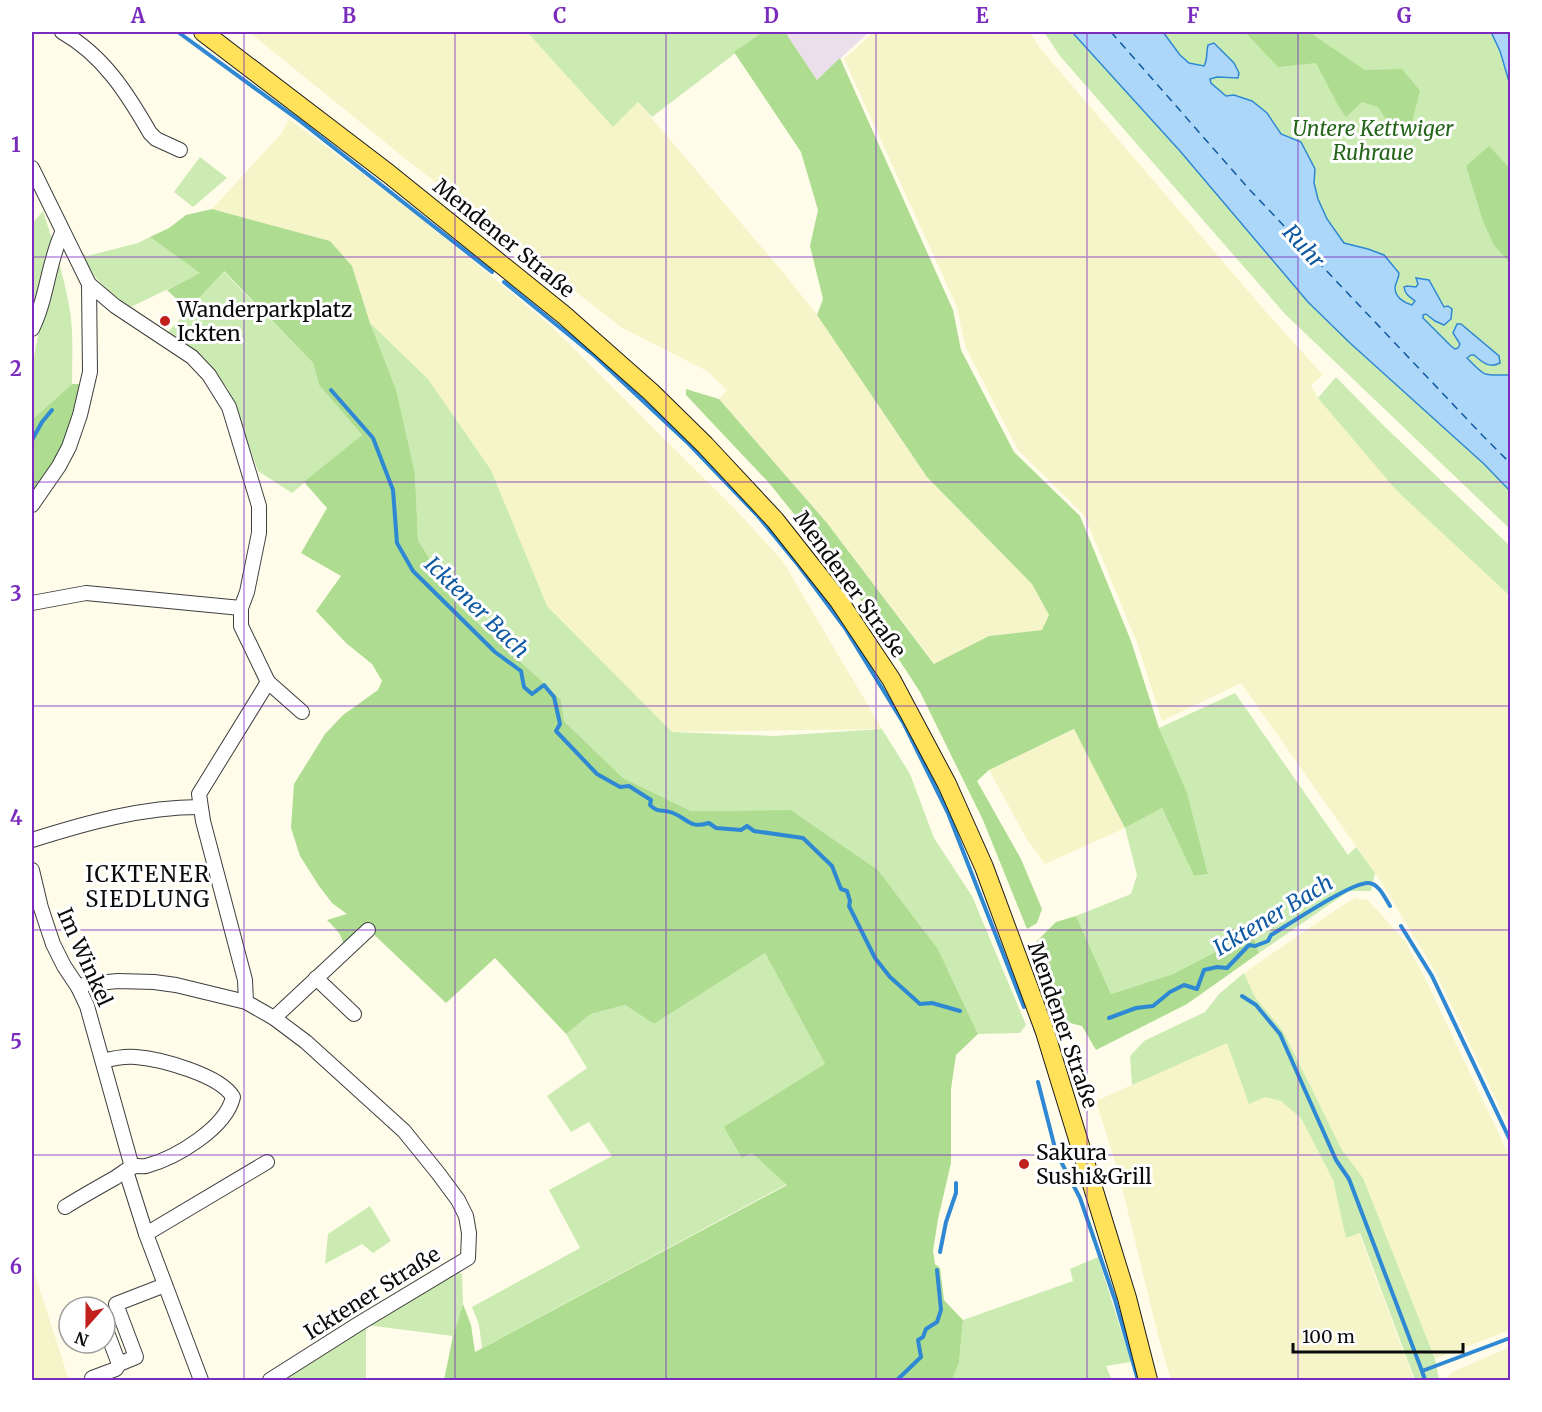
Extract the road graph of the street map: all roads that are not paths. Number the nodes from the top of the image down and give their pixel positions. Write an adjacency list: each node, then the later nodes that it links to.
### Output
1 (62, 32): 3 (street)
2 (203, 32): 35 (main road, Mendener Straße)
3 (180, 150)
4 (32, 168): 5 (street)
5 (62, 233): 6 (street); 7 (street)
6 (89, 284): 8 (street); 10 (street)
7 (32, 328)
8 (32, 505)
9 (32, 603): 10 (street)
10 (241, 608): 11 (street)
11 (268, 682): 12 (street); 13 (street)
12 (302, 712)
13 (200, 807): 14 (street); 19 (street)
14 (32, 840)
15 (32, 870): 18 (street, Im Winkel)
16 (368, 930): 17 (street)
17 (316, 978): 20 (street); 21 (street)
18 (78, 987): 19 (street, Icktener Straße); 22 (street, Im Winkel)
19 (246, 1002): 21 (street, Icktener Straße)
20 (354, 1014)
21 (274, 1018): 34 (street, Icktener Straße)
22 (103, 1061): 24 (street, Im Winkel); 24 (street)
23 (267, 1162): 26 (street)
24 (129, 1169): 25 (street); 26 (street, Im Winkel)
25 (74, 1207)
26 (146, 1234): 27 (street, Im Winkel)
27 (165, 1285): 28 (street); 33 (street, Im Winkel)
28 (117, 1304)
29 (117, 1318): 31 (street)
30 (116, 1355): 31 (street)
31 (119, 1364): 32 (street)
32 (92, 1378)
33 (201, 1380)
34 (270, 1380)
35 (1148, 1380)

